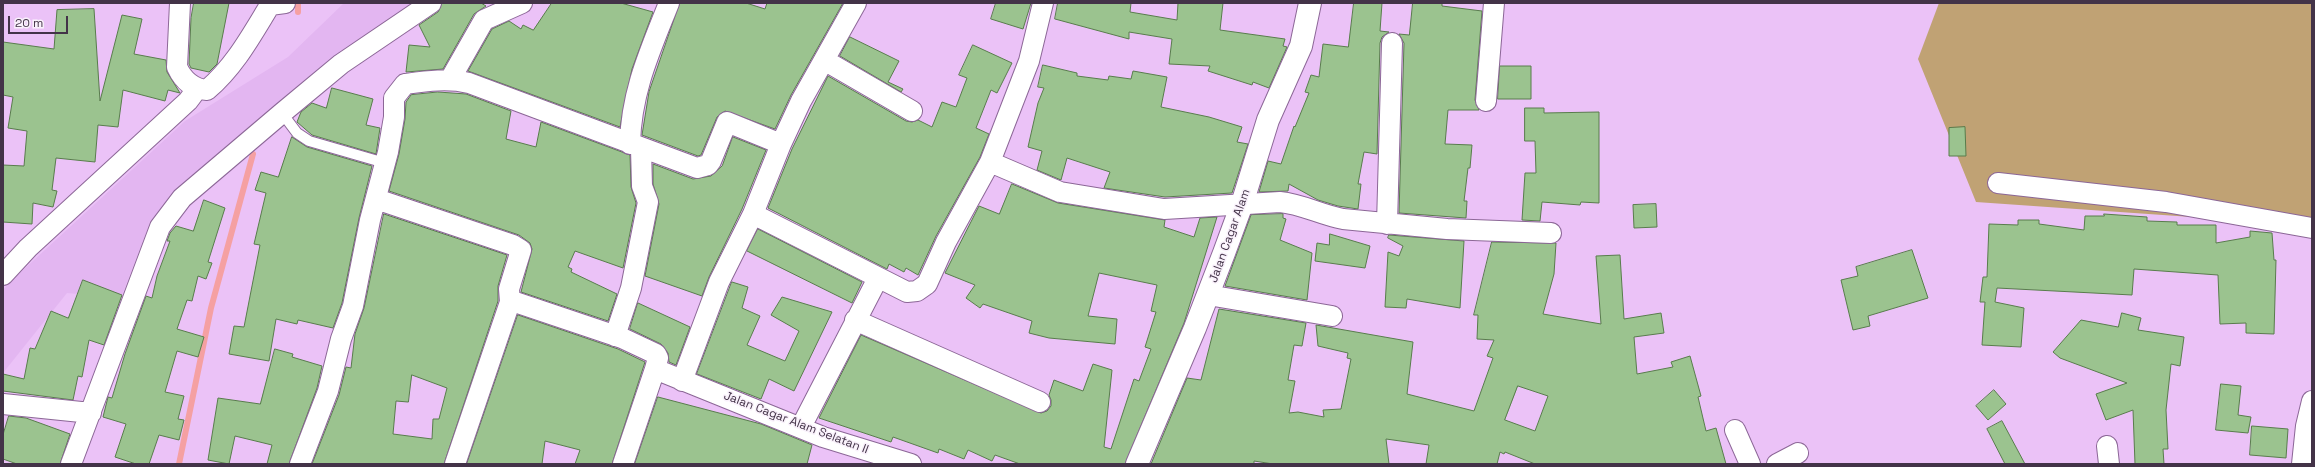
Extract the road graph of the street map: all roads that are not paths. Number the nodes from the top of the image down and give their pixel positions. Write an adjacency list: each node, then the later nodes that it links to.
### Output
1 (180, 3): 13 (street)
2 (431, 3): 16 (street)
3 (522, 3): 12 (street)
4 (669, 3): 18 (street)
5 (856, 3): 11 (street)
6 (1043, 3): 19 (street)
7 (1310, 3): 23 (street, Jalan Cagar Alam)
8 (1494, 3): 14 (street)
9 (277, 4): 13 (street)
10 (1392, 43): 25 (street)
11 (824, 60): 15 (street); 17 (street)
12 (451, 78): 18 (street); 20 (street)
13 (197, 89): 28 (street)
14 (1486, 101)
15 (912, 111)
16 (282, 112): 20 (lane); 40 (street)
17 (781, 144): 18 (street); 24 (street)
18 (636, 147): 34 (street)
19 (990, 162): 23 (street); 29 (street)
20 (385, 163): 22 (street)
21 (1998, 183): 26 (street)
22 (376, 199): 31 (street); 45 (street)
23 (1242, 204): 25 (street); 30 (street, Jalan Cagar Alam)
24 (753, 214): 29 (street); 36 (street)
25 (1387, 224): 27 (street)
26 (2312, 228)
27 (1551, 233)
28 (3, 275)
29 (878, 278): 33 (street)
30 (1208, 295): 32 (street); 49 (street, Jalan Cagar Alam)
31 (510, 302): 34 (street); 46 (street)
32 (1332, 316)
33 (855, 320): 37 (street); 41 (street)
34 (615, 336): 35 (street)
35 (654, 369): 36 (street, Jalan Cagar Alam Selatan II); 47 (street)
36 (682, 381): 41 (street, Jalan Cagar Alam Selatan II)
37 (1040, 402)
38 (3, 404): 40 (street)
39 (2311, 410): 52 (street)
40 (91, 413): 44 (street)
41 (801, 427): 48 (street, Jalan Cagar Alam Selatan II)
42 (1735, 430): 50 (street)
43 (1798, 454): 51 (street)
44 (71, 464)
45 (300, 464)
46 (455, 464)
47 (623, 464)
48 (911, 464)
49 (1136, 464)
50 (1750, 464)
51 (1777, 464)
52 (2302, 464)

